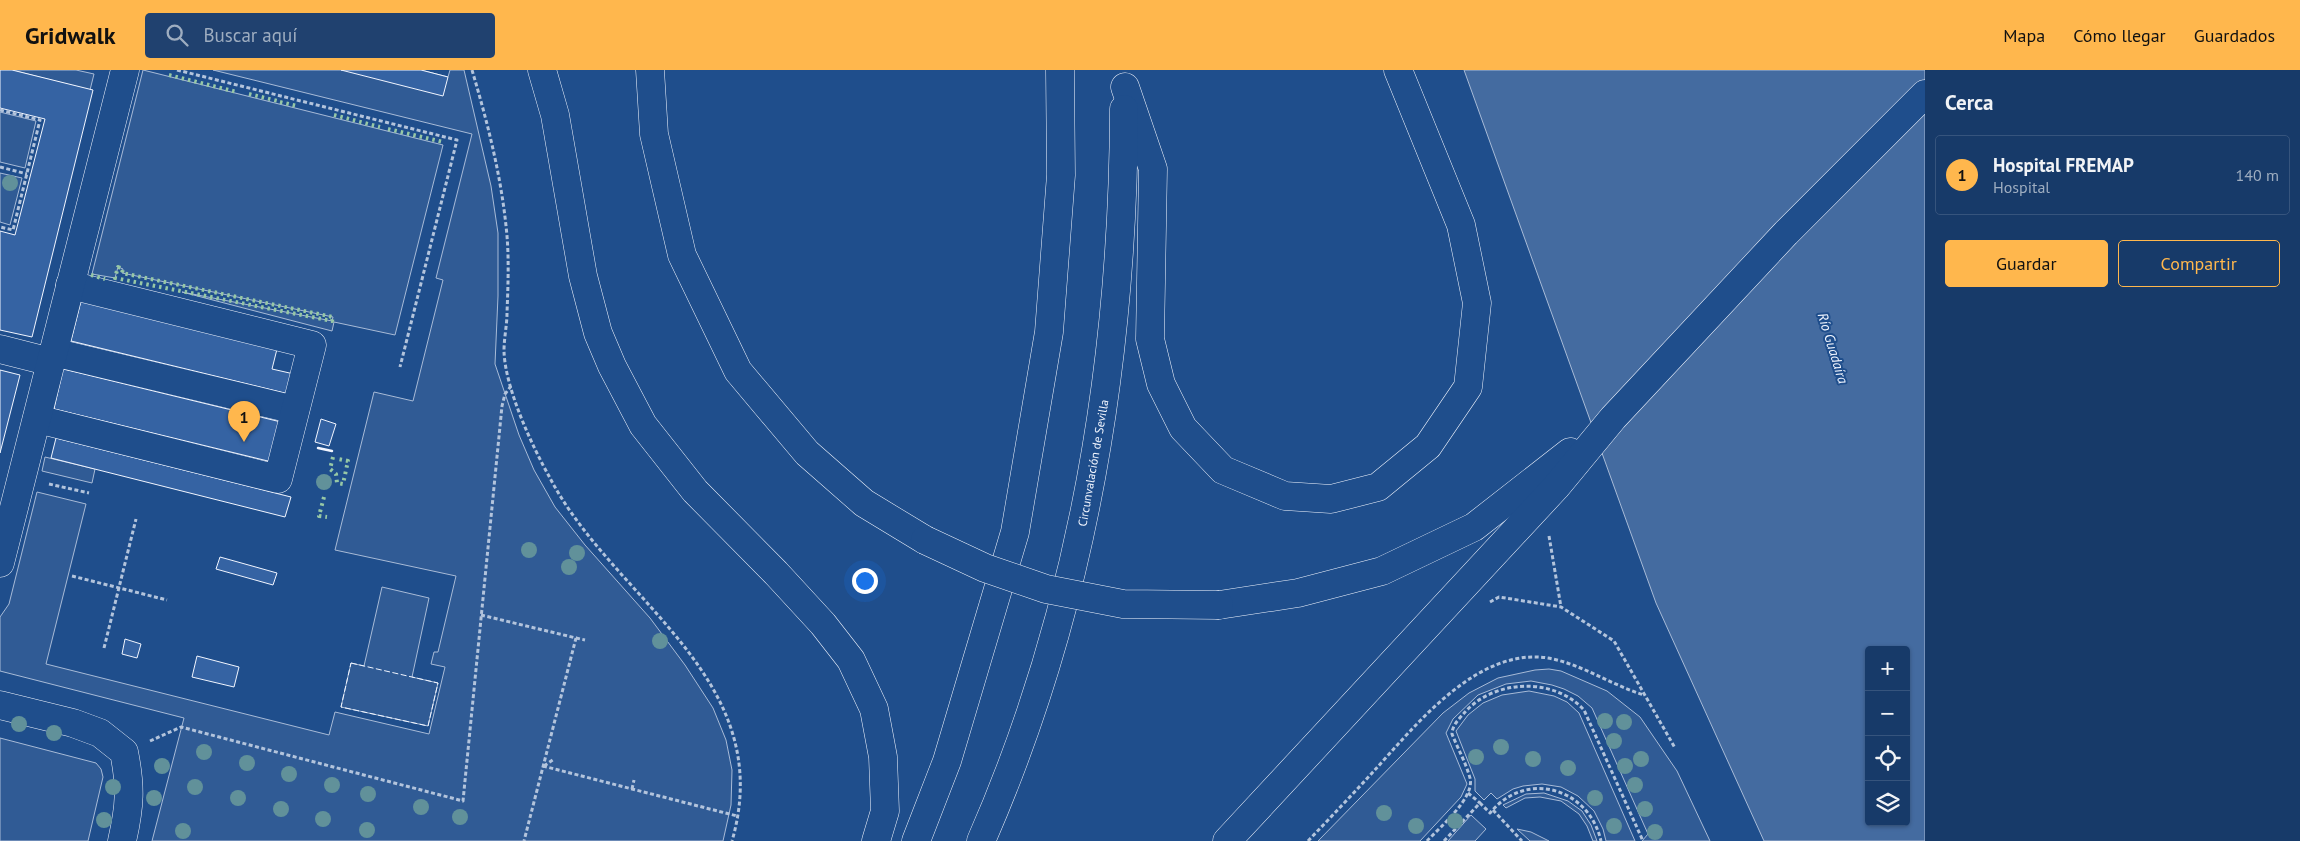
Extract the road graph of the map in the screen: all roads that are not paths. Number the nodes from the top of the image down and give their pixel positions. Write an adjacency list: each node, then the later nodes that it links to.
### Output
1 (124, 70): 10 (main road)
2 (542, 70): 19 (main road)
3 (650, 70): 14 (main road, bridge)
4 (1048, 70): 9 (main road)
5 (1060, 70): 9 (main road)
6 (1398, 70): 7 (main road)
7 (1124, 78): 21 (main road, Circunvalación de Sevilla)
8 (1925, 94): 14 (main road)
9 (1061, 175): 20 (main road)
10 (70, 285): 12 (main road); 13 (main road)
11 (0, 349): 12 (main road)
12 (52, 357): 13 (main road); 15 (main road)
13 (295, 410): 15 (main road)
14 (1613, 418): 22 (main road)
15 (36, 419): 16 (main road)
16 (0, 563)
17 (0, 705): 18 (main road)
18 (122, 841)
19 (876, 841)
20 (916, 841)
21 (982, 841)
22 (1226, 841)

